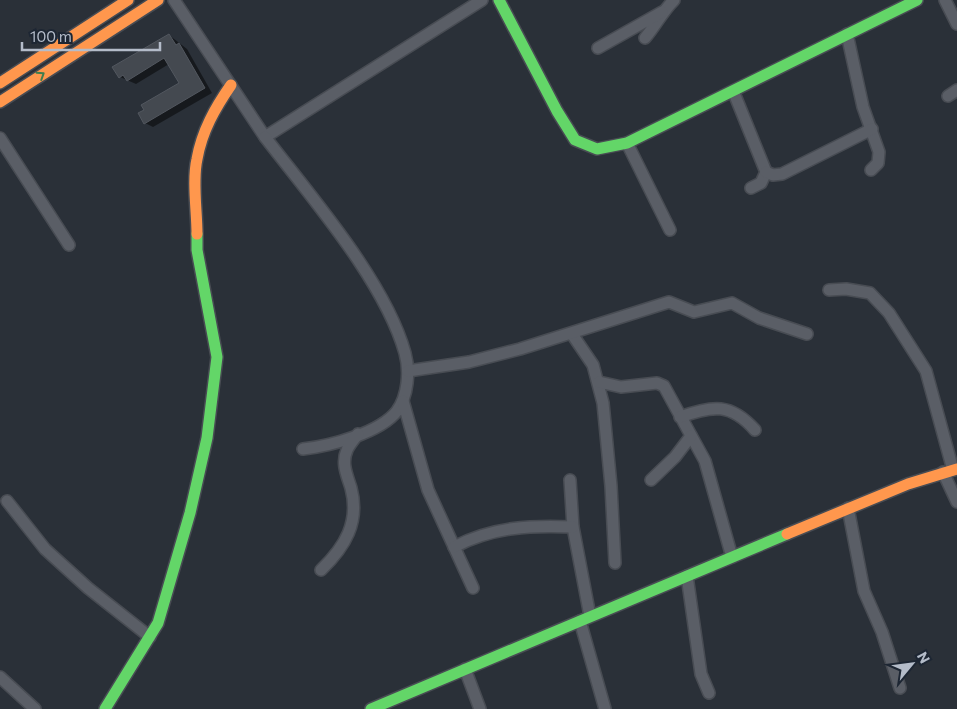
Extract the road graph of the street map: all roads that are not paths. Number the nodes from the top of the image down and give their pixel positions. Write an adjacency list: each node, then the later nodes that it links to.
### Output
1 (128, 0): 14 (main road)
2 (158, 0): 17 (main road, one-way to 2)
3 (174, 0): 15 (street)
4 (482, 0): 19 (street)
5 (499, 0): 21 (main road)
6 (674, 0): 9 (street)
7 (917, 0): 11 (main road)
8 (945, 0): 10 (street)
9 (662, 12): 12 (street); 13 (street)
10 (957, 24)
11 (847, 34): 16 (main road); 18 (street)
12 (645, 38)
13 (598, 48)
14 (0, 83)
15 (231, 86): 19 (street); 52 (main road)
16 (734, 92): 21 (main road); 23 (street)
17 (0, 102)
18 (872, 129): 22 (street); 23 (street)
19 (265, 137): 30 (street)
20 (0, 138): 26 (street)
21 (626, 143): 25 (street)
22 (871, 170)
23 (766, 172): 24 (street)
24 (751, 188)
25 (670, 230)
26 (68, 245)
27 (829, 290): 38 (street)
28 (572, 334): 29 (street); 30 (street); 31 (street)
29 (807, 334)
30 (408, 372): 32 (street)
31 (598, 382): 33 (street); 47 (street)
32 (403, 401): 35 (street); 45 (street)
33 (680, 417): 34 (street); 36 (street)
34 (756, 430)
35 (358, 434): 37 (street); 48 (street)
36 (691, 436): 40 (street); 46 (street)
37 (303, 449)
38 (951, 470): 42 (street); 43 (main road)
39 (570, 480): 44 (street)
40 (651, 480)
41 (7, 501): 52 (street)
42 (957, 502)
43 (848, 508): 46 (main road); 55 (street)
44 (572, 527): 45 (street); 51 (street)
45 (454, 547): 50 (street)
46 (732, 557): 49 (main road)
47 (615, 563)
48 (321, 570)
49 (687, 576): 51 (main road); 56 (street)
50 (473, 588)
51 (585, 618): 53 (main road); 61 (street)
52 (150, 637): 58 (main road)
53 (465, 669): 59 (main road); 60 (street)
54 (0, 677): 57 (street)
55 (900, 688)
56 (709, 693)
57 (35, 709)
58 (105, 709)
59 (371, 709)
60 (480, 709)
61 (605, 709)

